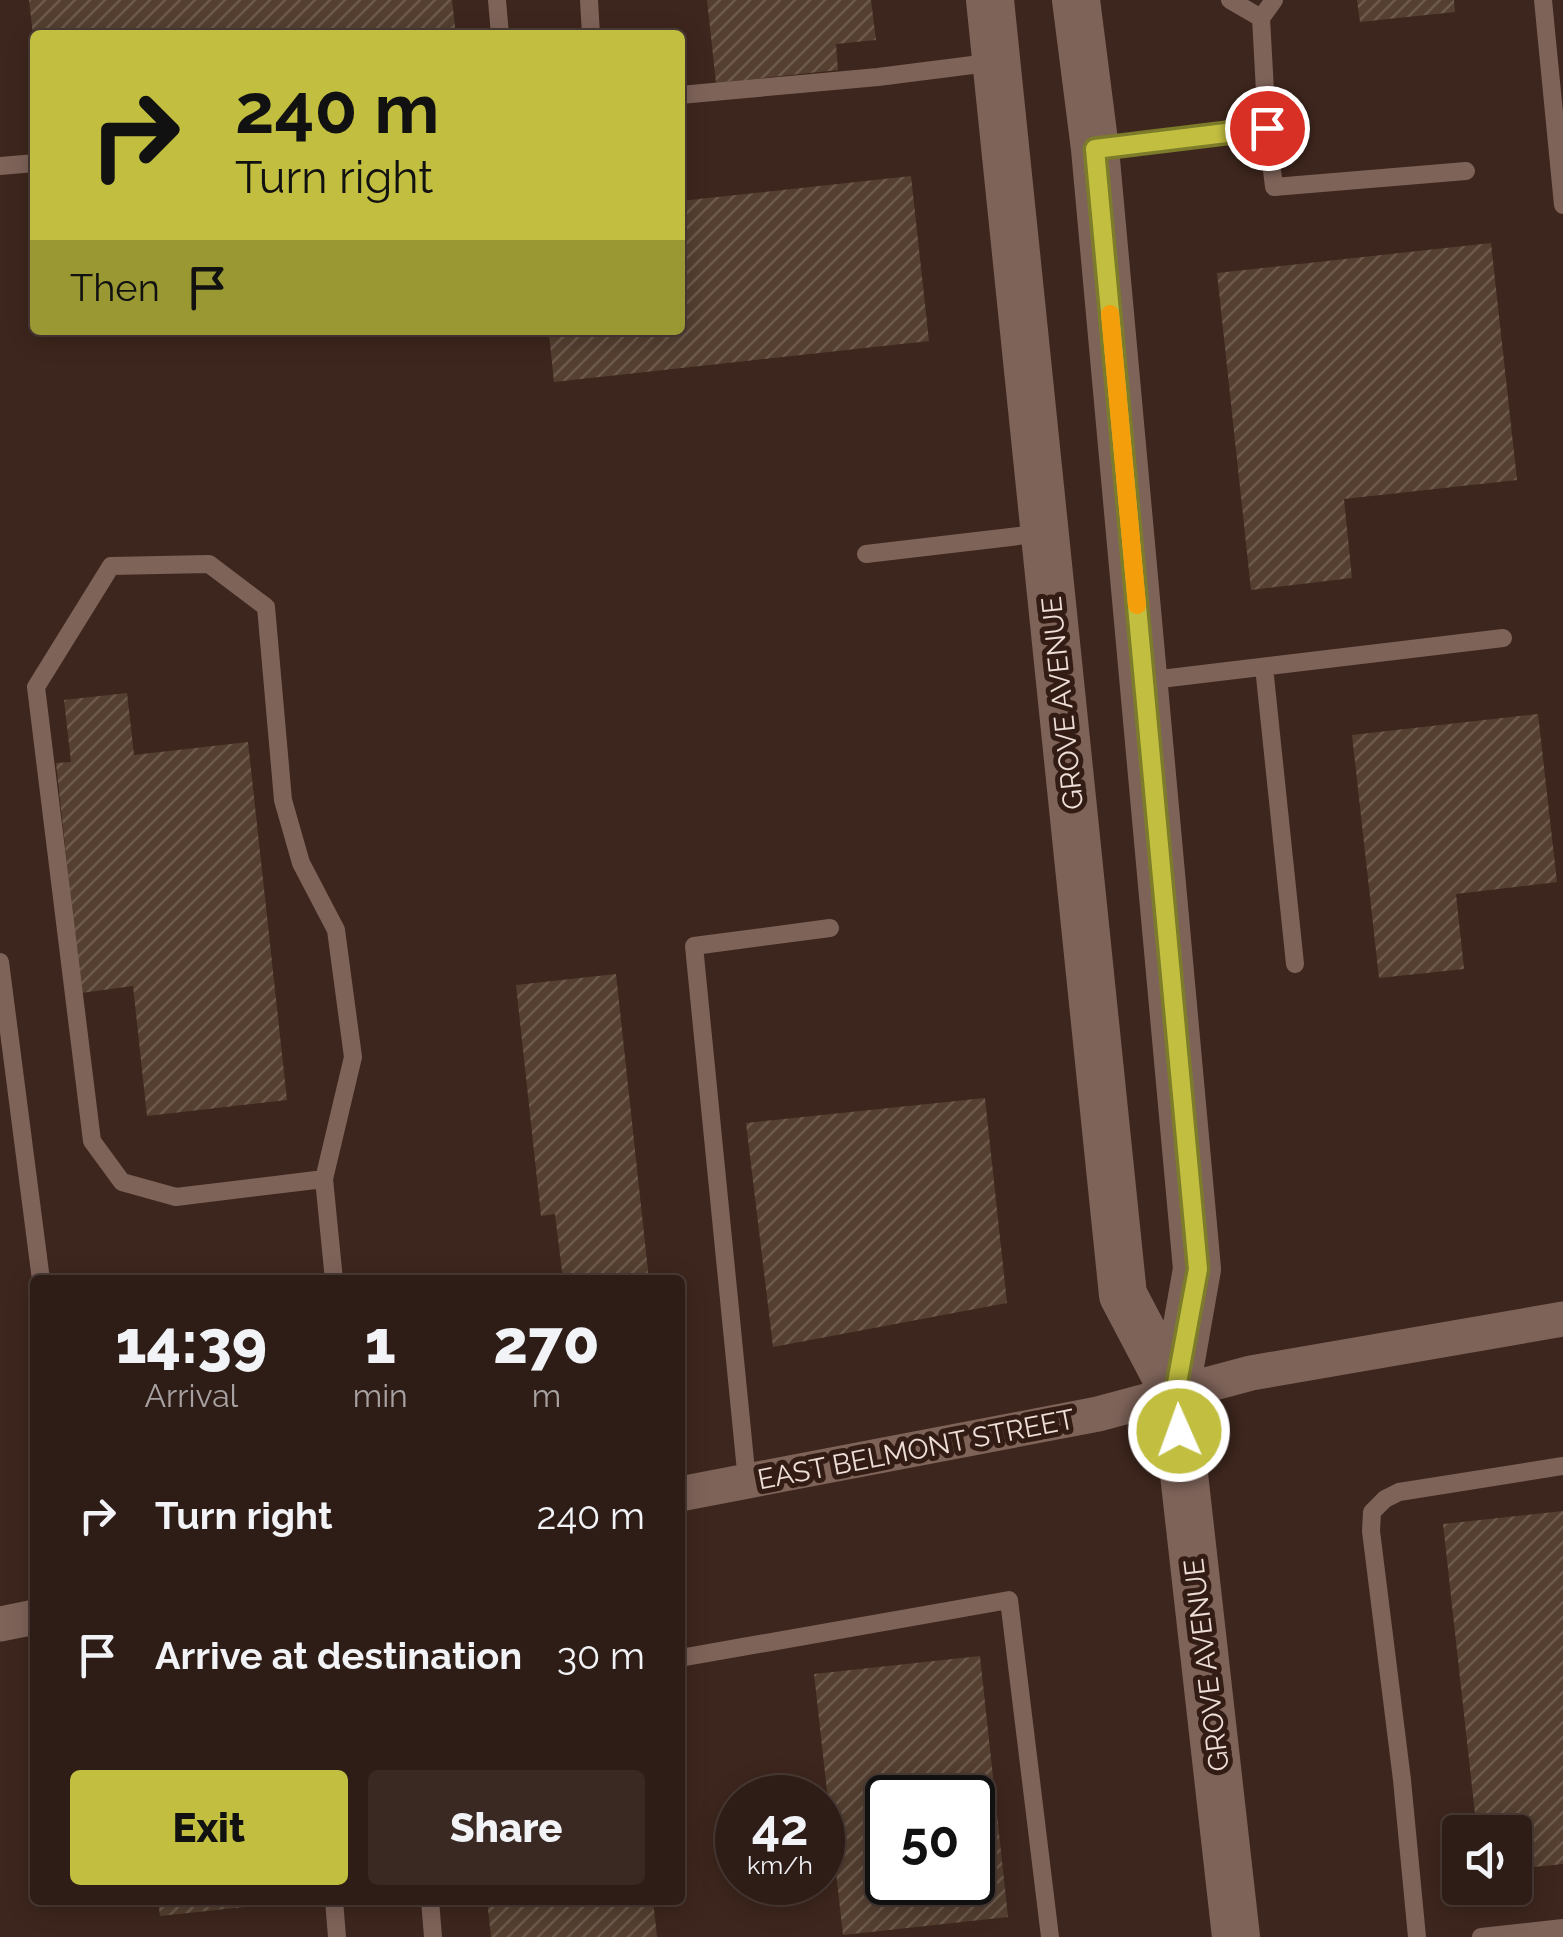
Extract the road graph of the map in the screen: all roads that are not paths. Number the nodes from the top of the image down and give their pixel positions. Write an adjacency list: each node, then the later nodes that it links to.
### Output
1 (497, 0): 9 (lane)
2 (589, 0): 10 (lane)
3 (990, 0): 11 (main road, GROVE AVENUE)
4 (1076, 0): 14 (main road, GROVE AVENUE)
5 (1230, 0): 8 (lane)
6 (1274, 0): 8 (lane)
7 (1543, 0): 18 (lane)
8 (1260, 18): 13 (lane)
9 (500, 30)
10 (590, 30)
11 (997, 62): 12 (lane); 19 (main road, GROVE AVENUE)
12 (685, 94)
13 (1267, 128): 14 (lane); 17 (lane)
14 (1095, 149): 23 (main road, GROVE AVENUE)
15 (30, 163): 16 (lane)
16 (0, 166)
17 (1466, 171)
18 (1563, 205)
19 (1045, 533): 20 (lane); 31 (main road, GROVE AVENUE)
20 (866, 554)
21 (1504, 638): 22 (lane)
22 (1264, 667): 23 (lane); 26 (lane)
23 (1144, 681): 31 (main road, GROVE AVENUE)
24 (830, 928): 33 (lane)
25 (0, 962): 28 (lane)
26 (1295, 964)
27 (324, 1178): 27 (lane); 29 (lane)
28 (40, 1275)
29 (334, 1275)
30 (1563, 1320): 31 (street, EAST BELMONT STREET)
31 (1175, 1394): 33 (street, EAST BELMONT STREET); 44 (main road, GROVE AVENUE)
32 (1563, 1466): 45 (lane)
33 (747, 1481): 34 (street, EAST BELMONT STREET)
34 (685, 1493)
35 (30, 1618): 36 (street)
36 (0, 1624)
37 (685, 1657): 43 (lane)
38 (334, 1905): 41 (lane)
39 (431, 1905): 42 (lane)
40 (1563, 1928): 46 (lane)
41 (337, 1937)
42 (434, 1937)
43 (1050, 1937)
44 (1236, 1937)
45 (1418, 1937)
46 (1481, 1937)

